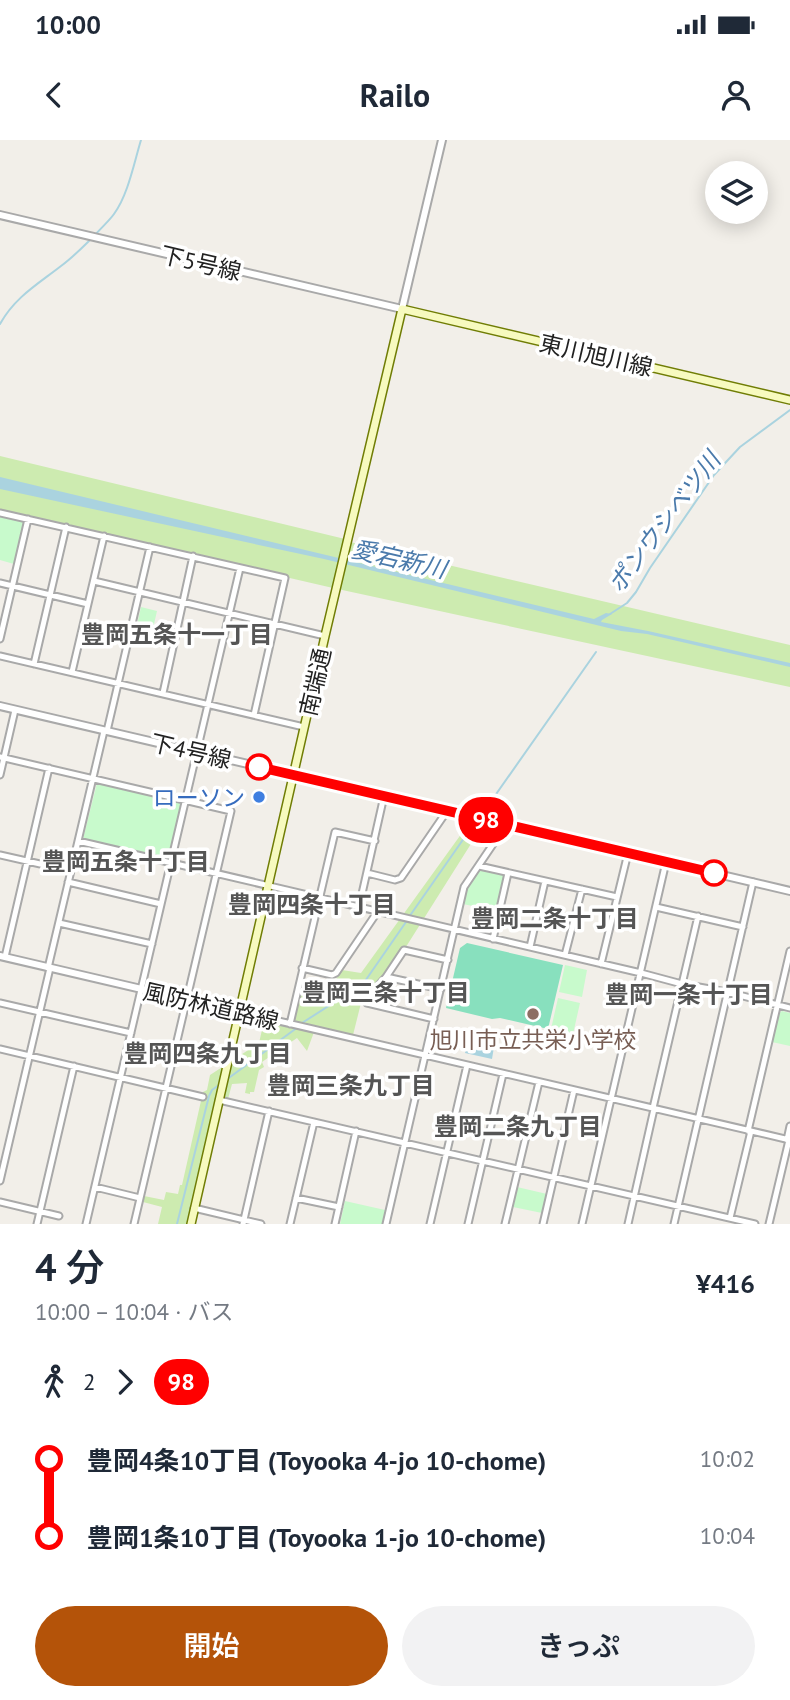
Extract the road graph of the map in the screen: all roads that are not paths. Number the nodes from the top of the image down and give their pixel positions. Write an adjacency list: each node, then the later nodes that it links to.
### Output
1 (442, 140): 3 (street, 南端通)
2 (0, 215): 3 (street, 下5号線)
3 (402, 309): 4 (main road, 東川旭川線); 21 (main road, 南端通)
4 (788, 399)
5 (0, 513): 6 (street)
6 (28, 519): 7 (street); 14 (street)
7 (66, 527): 8 (street); 16 (street)
8 (104, 536): 9 (street); 12 (street)
9 (150, 547): 10 (street); 15 (street)
10 (193, 556): 11 (street); 17 (street)
11 (240, 568): 19 (street); 20 (street)
12 (93, 581): 15 (street); 18 (street)
13 (0, 583): 14 (street)
14 (13, 586): 16 (street); 22 (street)
15 (140, 592): 17 (street); 26 (street)
16 (50, 595): 18 (street); 24 (street)
17 (183, 603): 19 (street); 27 (street)
18 (88, 604): 25 (street)
19 (230, 614): 20 (street); 28 (street)
20 (275, 624): 21 (street); 31 (street)
21 (325, 636): 32 (main road, 南端通)
22 (0, 639)
23 (0, 656): 24 (street)
24 (34, 664): 25 (street)
25 (72, 672): 26 (street)
26 (118, 684): 27 (street); 33 (street)
27 (163, 693): 28 (street)
28 (208, 705): 31 (street); 34 (street)
29 (0, 706): 30 (street, 下4号線)
30 (15, 710): 33 (street, 下4号線); 35 (street)
31 (254, 715): 32 (street)
32 (304, 727): 38 (main road, 南端通)
33 (106, 731): 34 (street, 下4号線); 39 (street)
34 (197, 752): 38 (street, 下4号線); 41 (street)
35 (2, 757): 36 (street); 37 (street)
36 (49, 768): 39 (street); 48 (street)
37 (0, 775)
38 (294, 775): 40 (street, 下4号線); 59 (main road, 南端通)
39 (93, 778): 41 (street); 44 (street)
40 (384, 796): 42 (street, 下4号線); 45 (street)
41 (186, 800): 50 (street); 53 (street)
42 (447, 811): 43 (street, 下4号線); 54 (street)
43 (506, 825): 46 (street, 下4号線); 51 (street)
44 (78, 841): 50 (street); 52 (street)
45 (375, 841): 54 (street); 63 (street)
46 (628, 853): 49 (street, 下4号線); 62 (street)
47 (0, 855): 48 (street)
48 (28, 861): 52 (street); 77 (street)
49 (666, 862): 58 (street, 下4号線); 66 (street)
50 (171, 863): 53 (street); 64 (street)
51 (479, 866): 55 (street); 71 (street)
52 (71, 870): 57 (street)
53 (216, 873): 59 (street); 88 (street)
54 (367, 873): 65 (street)
55 (508, 873): 56 (street); 72 (street)
56 (545, 881): 60 (street); 74 (street)
57 (68, 882): 64 (street); 69 (street)
58 (753, 882): 61 (street, 下4号線); 70 (street)
59 (269, 886): 63 (street); 93 (main road, 南端通)
60 (582, 889): 62 (street); 76 (street)
61 (790, 891)
62 (617, 897): 79 (street)
63 (320, 898): 65 (street); 81 (street)
64 (161, 904): 73 (street)
65 (359, 906): 67 (street)
66 (656, 907): 68 (street); 82 (street)
67 (378, 911): 71 (street); 81 (street)
68 (698, 916): 70 (street); 84 (street)
69 (59, 923): 73 (street); 80 (street)
70 (743, 927): 87 (street)
71 (455, 929): 72 (street); 78 (street)
72 (493, 939): 74 (street)
73 (152, 944): 85 (street)
74 (530, 947): 76 (street)
75 (790, 951): 90 (street)
76 (565, 955): 79 (street)
77 (2, 957): 80 (street, 風防林道路線)
78 (448, 960): 83 (street); 86 (street)
79 (601, 964): 82 (street)
80 (49, 968): 85 (street, 風防林道路線); 92 (street)
81 (302, 968): 95 (street)
82 (641, 973): 84 (street); 108 (street)
83 (386, 977): 86 (street); 94 (street)
84 (682, 984): 87 (street); 110 (street)
85 (141, 989): 88 (street, 風防林道路線); 96 (street)
86 (441, 989): 94 (street)
87 (727, 992): 90 (street); 112 (street)
88 (187, 1000): 93 (street, 風防林道路線); 105 (street)
89 (0, 1003): 92 (street)
90 (777, 1006): 91 (street); 116 (street)
91 (790, 1009)
92 (40, 1012): 96 (street); 99 (street)
93 (240, 1012): 95 (street, 風防林道路線); 109 (main road, 南端通)
94 (434, 1019): 98 (street)
95 (291, 1024): 98 (street, 風防林道路線)
96 (131, 1033): 103 (street)
97 (0, 1049): 99 (street)
98 (425, 1055): 100 (street, 風防林道路線); 118 (street)
99 (29, 1056): 101 (street); 123 (street)
100 (467, 1065): 102 (street, 風防林道路線); 119 (street)
101 (74, 1066): 103 (street); 133 (street)
102 (503, 1074): 104 (street, 風防林道路線); 120 (street)
103 (121, 1077): 105 (street); 125 (street)
104 (539, 1082): 106 (street, 風防林道路線); 121 (street)
105 (166, 1088): 107 (street); 127 (street)
106 (574, 1090): 108 (street, 風防林道路線); 122 (street)
107 (203, 1097)
108 (612, 1099): 110 (street, 風防林道路線); 124 (street)
109 (219, 1100): 111 (street); 132 (main road, 南端通)
110 (654, 1109): 112 (street, 風防林道路線); 126 (street)
111 (269, 1111): 113 (street); 136 (street)
112 (698, 1119): 116 (street, 風防林道路線); 130 (street)
113 (314, 1122): 115 (street); 128 (street)
114 (790, 1126): 117 (street)
115 (356, 1131): 118 (street); 131 (street)
116 (750, 1131): 117 (street, 風防林道路線); 135 (street)
117 (788, 1140): 153 (street)
118 (405, 1142): 119 (street); 144 (street)
119 (447, 1152): 120 (street); 145 (street)
120 (482, 1161): 121 (street); 146 (street)
121 (518, 1169): 122 (street); 147 (street)
122 (554, 1177): 124 (street); 148 (street)
123 (0, 1181)
124 (592, 1186): 126 (street); 149 (street)
125 (95, 1187): 127 (street); 138 (street)
126 (634, 1196): 130 (street); 150 (street)
127 (140, 1198): 139 (street)
128 (296, 1198): 131 (street); 142 (street)
129 (0, 1202): 133 (street)
130 (678, 1206): 135 (street); 151 (street)
131 (339, 1207): 143 (street)
132 (194, 1208): 136 (street); 140 (main road, 南端通)
133 (39, 1212): 134 (street); 137 (street)
134 (58, 1216)
135 (730, 1218): 152 (street)
136 (243, 1222): 141 (street)
137 (37, 1224)
138 (86, 1224)
139 (134, 1224)
140 (191, 1224)
141 (261, 1224)
142 (290, 1224)
143 (335, 1224)
144 (386, 1224)
145 (430, 1224)
146 (468, 1224)
147 (505, 1224)
148 (543, 1224)
149 (582, 1224)
150 (628, 1224)
151 (674, 1224)
152 (755, 1224)
153 (769, 1224)

